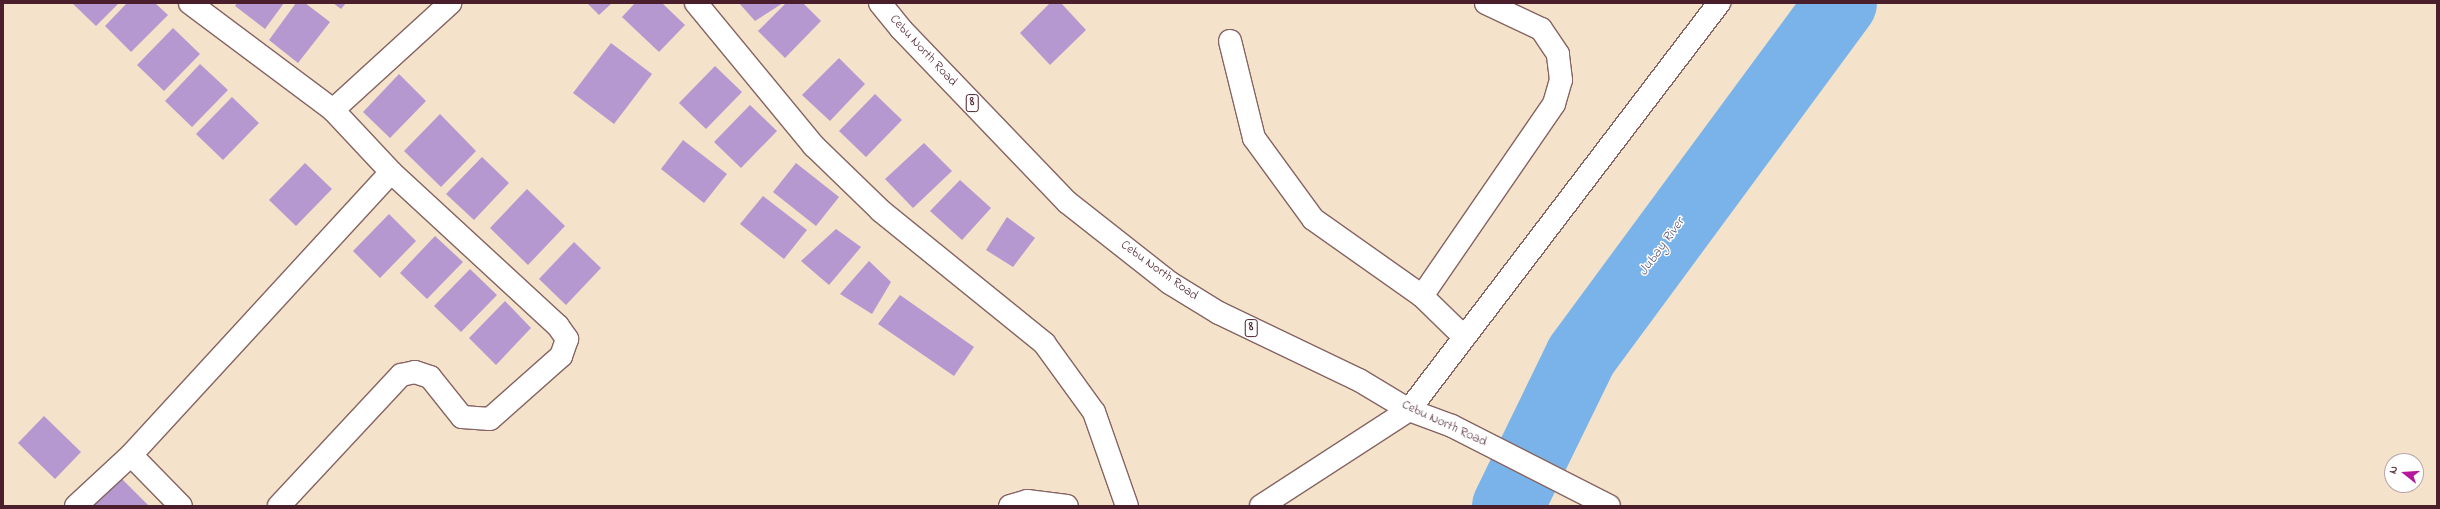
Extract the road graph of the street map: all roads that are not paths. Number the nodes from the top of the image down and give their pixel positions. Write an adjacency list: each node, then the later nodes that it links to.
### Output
1 (190, 3): 8 (main road)
2 (449, 3): 8 (main road)
3 (696, 3): 19 (main road)
4 (880, 3): 12 (main road, Cebu North Road / 8)
5 (1486, 3): 10 (main road)
6 (1719, 3): 11 (main road)
7 (1230, 41): 10 (main road)
8 (334, 110): 9 (main road)
9 (391, 172): 13 (main road); 16 (main road)
10 (1422, 296): 11 (main road)
11 (1464, 337): 12 (main road)
12 (1409, 410): 20 (main road); 21 (main road, Cebu North Road / 8)
13 (131, 455): 14 (main road); 15 (main road)
14 (76, 506)
15 (181, 506)
16 (279, 506)
17 (1010, 506): 18 (main road)
18 (1067, 506)
19 (1127, 506)
20 (1261, 506)
21 (1609, 506)

